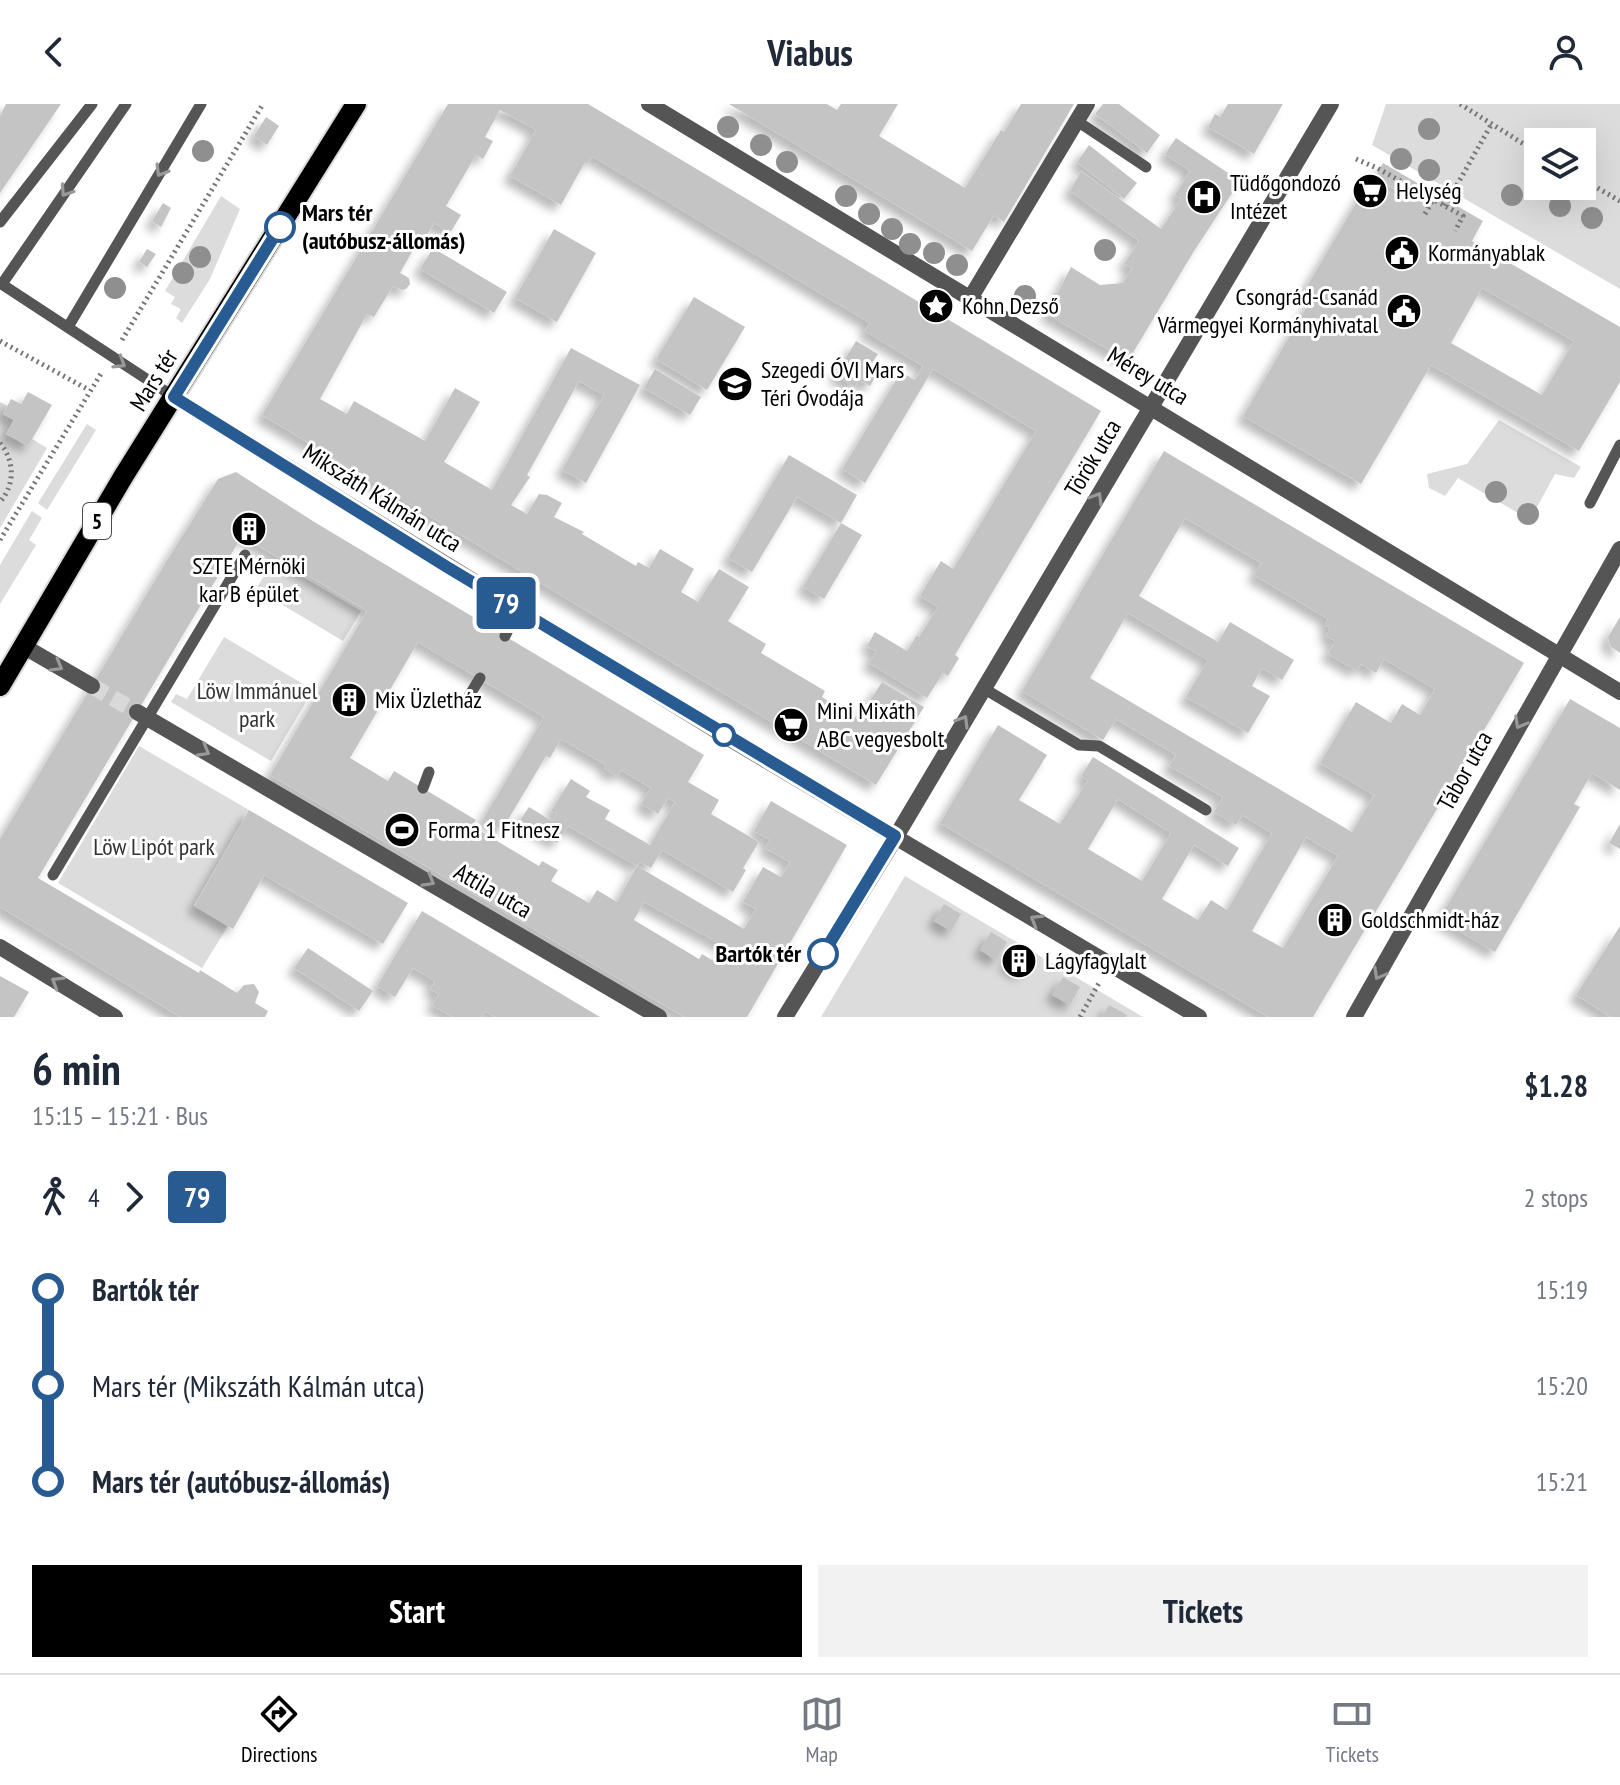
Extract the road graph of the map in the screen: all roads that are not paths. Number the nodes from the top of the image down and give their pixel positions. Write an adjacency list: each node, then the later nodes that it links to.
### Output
1 (92, 104): 10 (lane)
2 (126, 104): 11 (lane, one-way to 11)
3 (201, 104): 13 (lane, one-way to 13)
4 (356, 104): 14 (main road, Mars tér / 5)
5 (649, 104): 12 (street, Mérey utca)
6 (1087, 104): 8 (street)
7 (1331, 104): 15 (street, Török utca)
8 (1077, 121): 9 (lane); 12 (street)
9 (1146, 167)
10 (0, 222)
11 (1, 284): 13 (lane)
12 (971, 297): 15 (street, Mérey utca)
13 (68, 327): 14 (lane, one-way to 14)
14 (174, 397): 20 (main road, Mars tér / 5); 32 (street, Mikszáth Kálmán utca)
15 (1152, 407): 21 (street, Mérey utca); 25 (street, Török utca, one-way to 15)
16 (1620, 445): 17 (lane)
17 (1590, 503)
18 (1620, 549): 21 (street, Tábor utca)
19 (245, 555): 28 (lane)
20 (23, 646): 23 (main road, Mars tér / 5); 24 (street, one-way to 24)
21 (1558, 655): 26 (street, Mérey utca); 39 (street, Tábor utca, one-way to 39)
22 (480, 678): 27 (lane)
23 (0, 686)
24 (92, 686)
25 (983, 688): 31 (lane); 32 (street, Török utca, one-way to 25)
26 (1620, 692)
27 (469, 696)
28 (143, 715): 33 (lane); 36 (street, Attila utca, one-way to 36)
29 (429, 772): 30 (lane)
30 (423, 788)
31 (1206, 810)
32 (895, 836): 37 (street); 38 (street, one-way to 32)
33 (53, 875)
34 (0, 947): 35 (street, one-way to 34)
35 (115, 1017)
36 (659, 1017)
37 (785, 1017)
38 (1199, 1017)
39 (1354, 1017)

